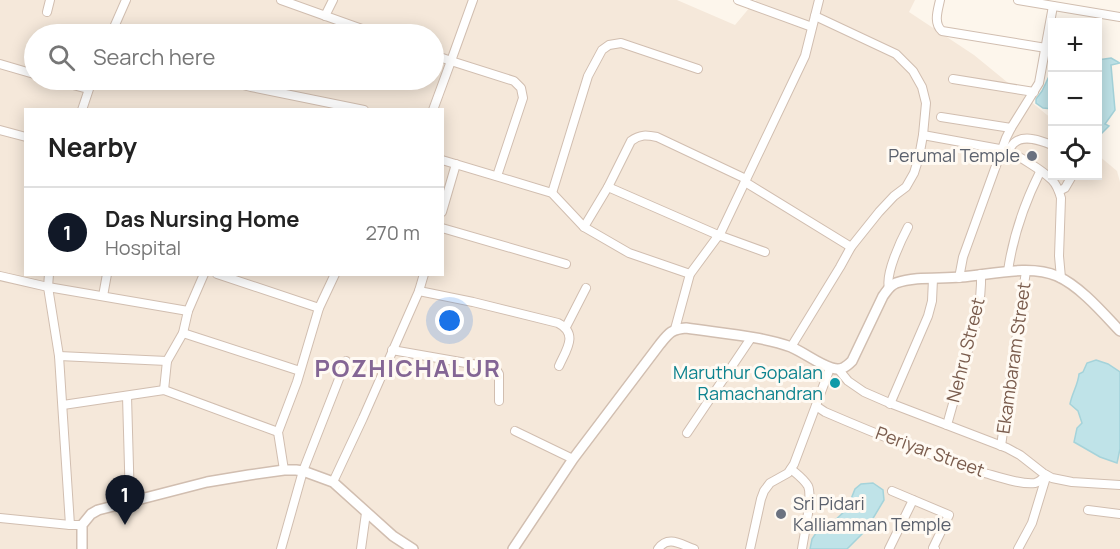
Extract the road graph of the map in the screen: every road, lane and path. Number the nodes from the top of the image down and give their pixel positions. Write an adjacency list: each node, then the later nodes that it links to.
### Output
1 (51, 0): 11 (street)
2 (126, 0): 15 (street)
3 (281, 0): 12 (street)
4 (333, 0): 12 (street)
5 (473, 0): 20 (street)
6 (738, 0): 17 (street)
7 (819, 0): 13 (street)
8 (940, 0): 18 (street)
9 (1018, 0): 10 (street)
10 (1053, 6): 14 (street); 18 (street)
11 (47, 12)
12 (325, 16): 16 (street)
13 (815, 16): 17 (street); 36 (street)
14 (1120, 17)
15 (115, 24)
16 (348, 24)
17 (812, 27): 45 (street)
18 (1046, 48): 29 (street)
19 (444, 59): 20 (street)
20 (451, 62): 25 (street); 43 (street)
21 (0, 64): 23 (street)
22 (698, 69): 48 (street)
23 (24, 71)
24 (953, 79): 29 (street)
25 (444, 81)
26 (88, 90): 30 (street)
27 (266, 90): 31 (street)
28 (440, 90): 32 (street)
29 (1034, 92): 34 (street)
30 (83, 108)
31 (354, 108)
32 (434, 108)
33 (941, 117): 34 (street)
34 (1011, 128): 39 (street)
35 (0, 130): 37 (street)
36 (923, 135): 39 (street); 54 (street)
37 (24, 136)
38 (1048, 144): 39 (street)
39 (1005, 150): 42 (street); 68 (street)
40 (444, 161): 41 (street)
41 (456, 164): 43 (street); 49 (street)
42 (1040, 172): 47 (street); 57 (street)
43 (497, 176): 48 (street)
44 (1070, 180): 47 (street)
45 (746, 181): 46 (street); 53 (street); 54 (street)
46 (608, 187): 51 (street); 53 (street)
47 (1059, 191): 69 (street)
48 (552, 193): 51 (street)
49 (444, 205)
50 (908, 226): 73 (street)
51 (584, 227): 59 (street)
52 (444, 229): 56 (street)
53 (718, 235): 55 (street); 59 (street)
54 (851, 247): 83 (street)
55 (765, 252)
56 (566, 264)
57 (1008, 271): 58 (street); 60 (street)
58 (1026, 271): 69 (street); 101 (street, Ekambaram Street)
59 (690, 274): 79 (street)
60 (981, 274): 68 (street); 97 (street, Nehru Street)
61 (0, 276): 71 (street)
62 (50, 276): 71 (street)
63 (107, 276): 75 (street)
64 (203, 276): 77 (street)
65 (223, 276): 76 (street)
66 (334, 276): 76 (street)
67 (421, 276): 74 (street)
68 (959, 278): 70 (street)
69 (1061, 278): 80 (street)
70 (933, 279): 73 (street); 94 (street)
71 (48, 287): 75 (street); 85 (street)
72 (586, 288): 78 (street)
73 (889, 288): 89 (street)
74 (419, 291): 78 (street); 84 (street)
75 (103, 296): 77 (street)
76 (319, 308): 90 (street)
77 (188, 311): 81 (street)
78 (566, 327): 88 (street)
79 (675, 329): 82 (street); 102 (street)
80 (1120, 331)
81 (183, 333): 87 (street); 90 (street)
82 (751, 338): 83 (street); 100 (street)
83 (791, 347): 89 (street)
84 (392, 350): 93 (street); 107 (street)
85 (59, 356): 87 (street); 95 (street)
86 (346, 361): 105 (street)
87 (167, 362): 91 (street)
88 (559, 366)
89 (835, 369): 94 (street); 96 (street)
90 (300, 371): 99 (street)
91 (164, 390): 92 (street); 99 (street)
92 (127, 396): 95 (street); 111 (street)
93 (499, 401)
94 (890, 404): 97 (street)
95 (63, 405): 116 (street)
96 (816, 406): 103 (street); 106 (street, Periyar Street)
97 (947, 426): 101 (street)
98 (515, 431): 102 (street)
99 (278, 432): 104 (street)
100 (687, 433)
101 (1001, 446): 106 (street)
102 (573, 459): 122 (street)
103 (791, 469): 125 (street); 126 (street)
104 (284, 470): 105 (street); 111 (street)
105 (303, 471): 107 (street); 119 (street)
106 (1046, 475): 108 (street); 129 (street)
107 (333, 482): 113 (street)
108 (1120, 485)
109 (892, 491): 110 (street)
110 (913, 500): 127 (street); 128 (street)
111 (130, 502): 117 (street)
112 (1088, 510): 114 (street)
113 (366, 513): 120 (street); 121 (street)
114 (1120, 514)
115 (0, 518): 116 (street)
116 (70, 525): 117 (street)
117 (82, 525): 118 (street)
118 (82, 549)
119 (281, 549)
120 (361, 549)
121 (413, 549)
122 (513, 549)
123 (658, 549): 124 (street)
124 (694, 549)
125 (750, 549)
126 (802, 549)
127 (889, 549)
128 (935, 549)
129 (1018, 549)

